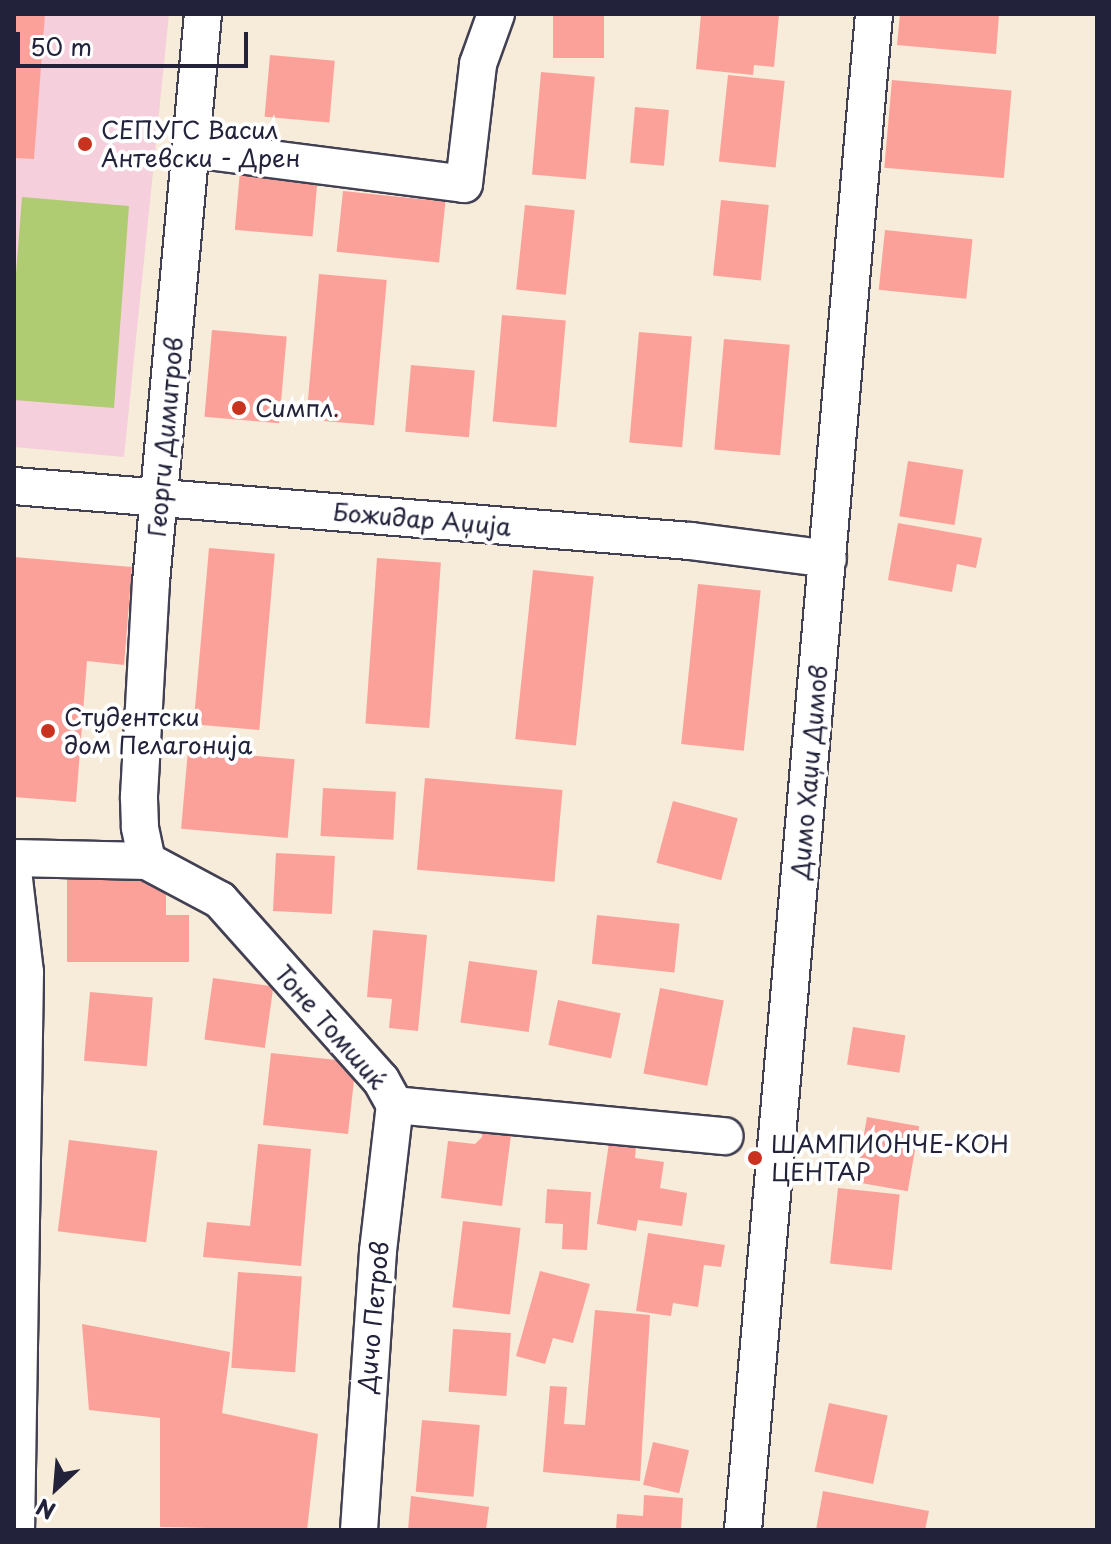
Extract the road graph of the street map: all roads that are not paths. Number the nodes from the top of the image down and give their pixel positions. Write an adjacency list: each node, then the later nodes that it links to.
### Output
1 (203, 14): 4 (street, Георги Димитров)
2 (496, 14): 4 (street)
3 (874, 14): 7 (street, Димо Хаџи Димов)
4 (192, 149): 6 (street, Георги Димитров)
5 (14, 486): 6 (street, Божидар Аџија)
6 (159, 498): 7 (street, Божидар Аџија); 9 (street, Георги Димитров)
7 (828, 559): 16 (street, Димо Хаџи Димов)
8 (14, 858): 9 (street, Тоне Томшиќ)
9 (147, 861): 12 (street, Тоне Томшиќ)
10 (14, 879): 11 (street)
11 (20, 972): 14 (street)
12 (395, 1105): 13 (street, Тоне Томшиќ); 15 (street, Дичо Петров)
13 (725, 1136)
14 (16, 1530)
15 (359, 1530)
16 (743, 1530)

